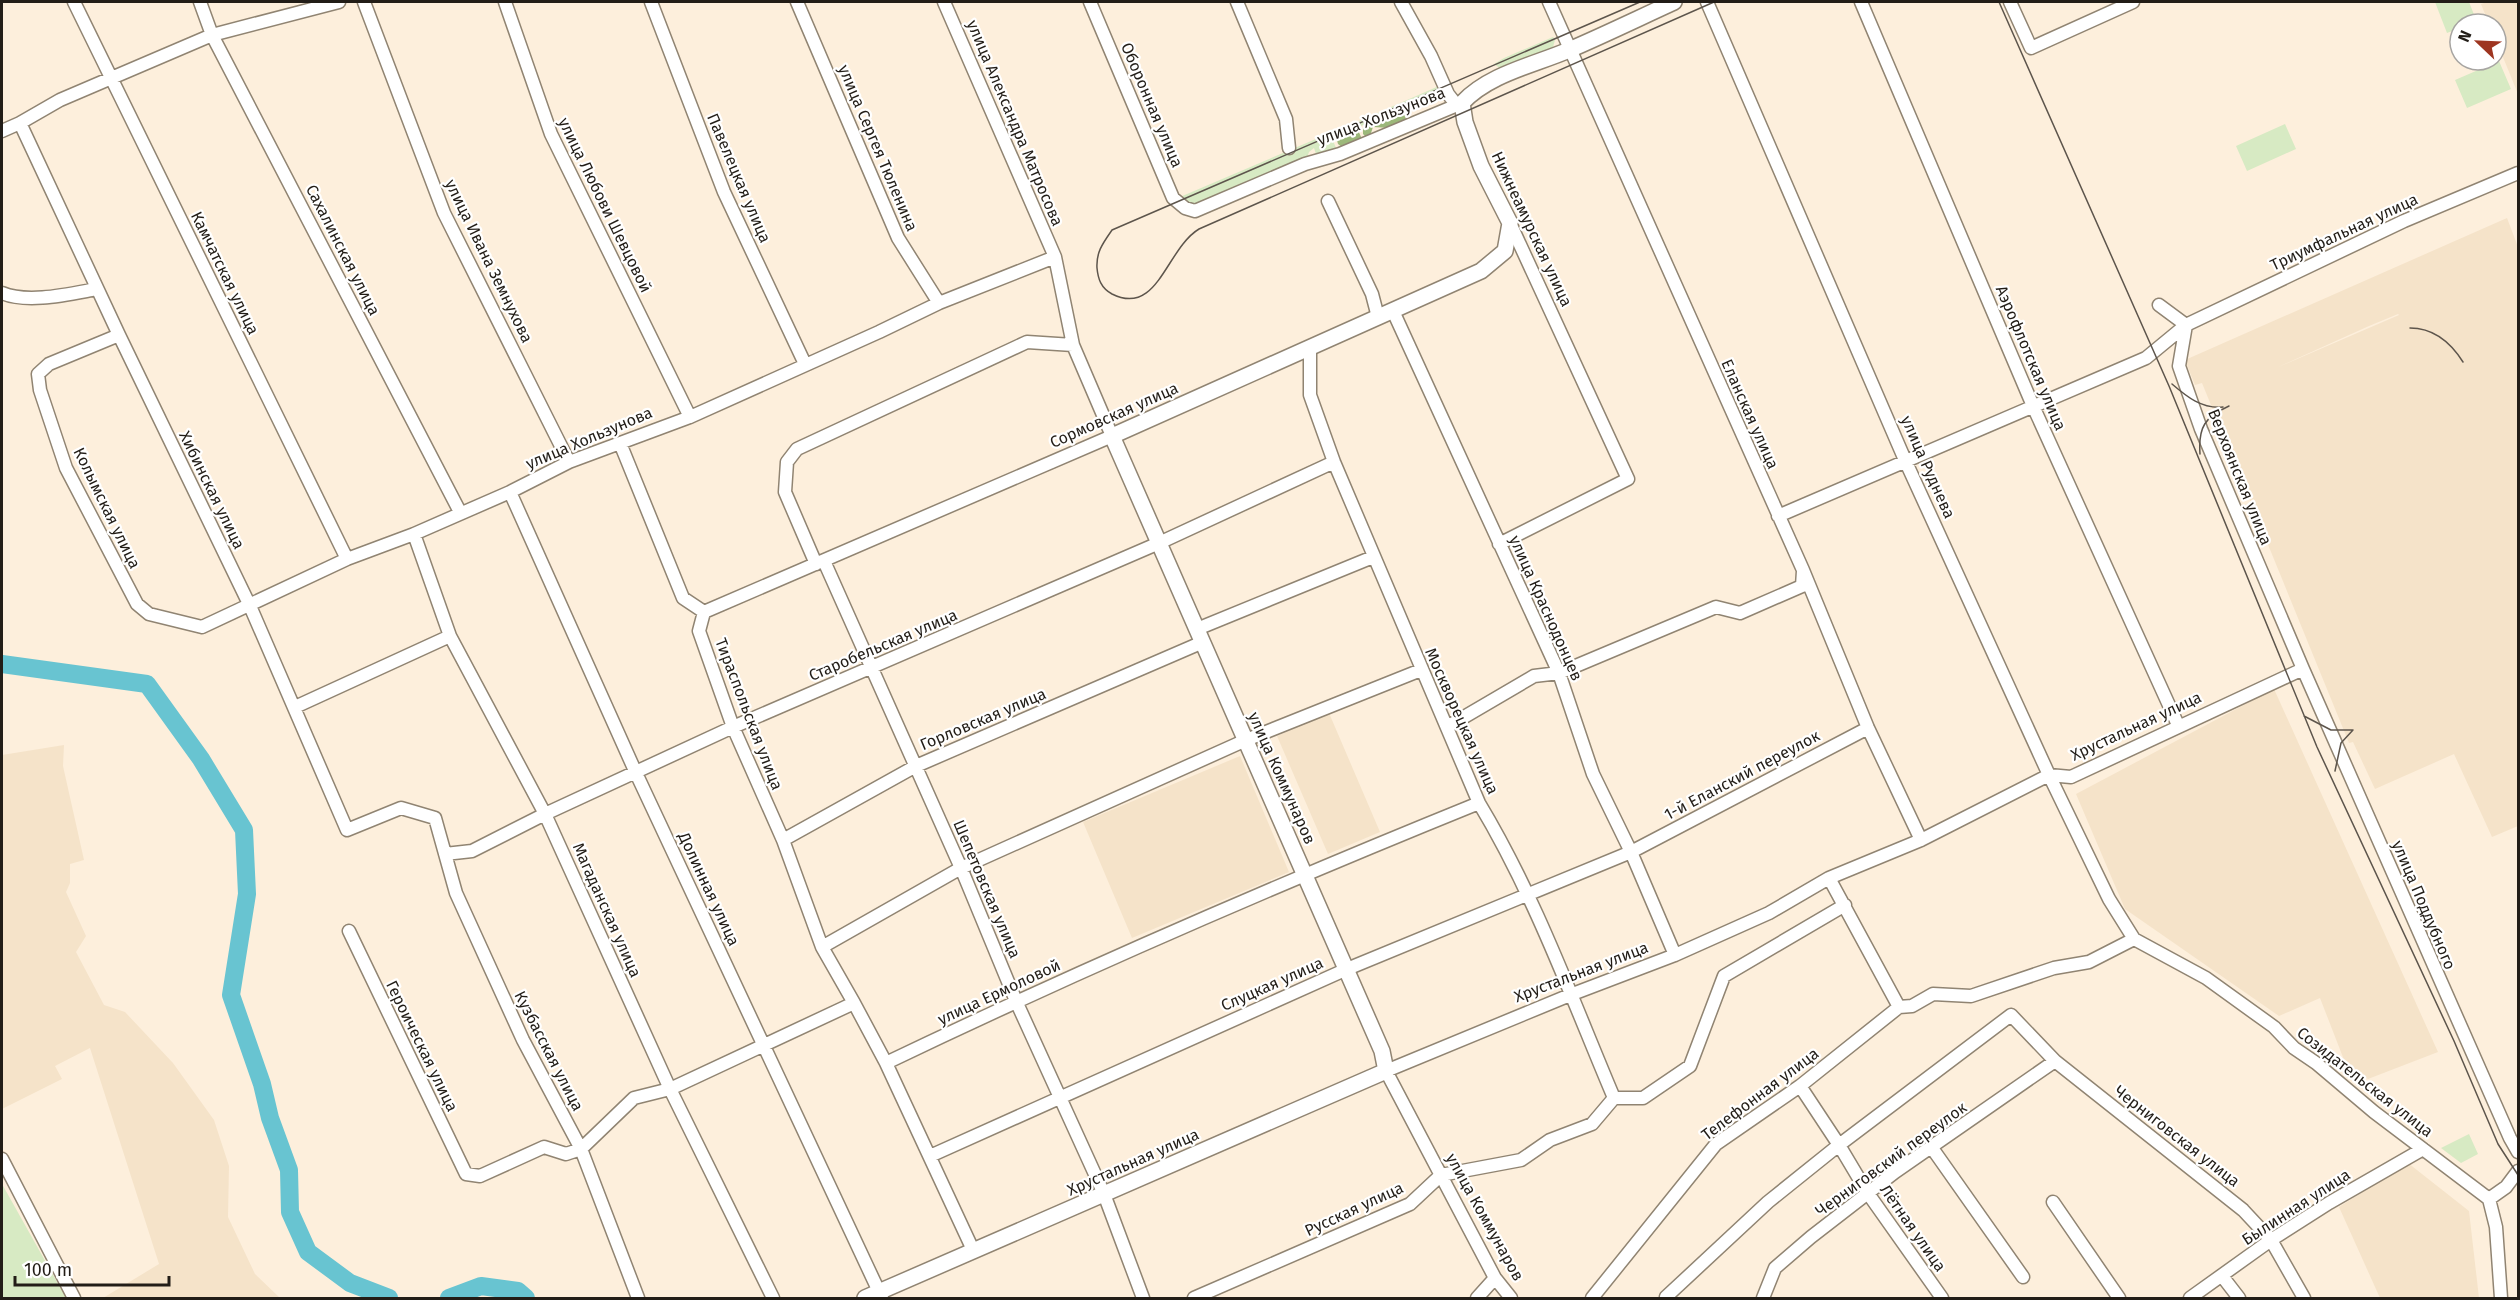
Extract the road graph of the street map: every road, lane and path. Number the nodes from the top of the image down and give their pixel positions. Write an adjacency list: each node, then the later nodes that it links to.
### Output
1 (74, 2): 20 (street, Камчатская улица)
2 (200, 2): 18 (street, Сахалинская улица)
3 (339, 2): 18 (street)
4 (364, 2): 46 (street, улица Ивана Земнухова)
5 (505, 2): 42 (street, улица Любови Шевцовой)
6 (651, 2): 40 (street, Павелецкая улица)
7 (797, 2): 32 (street, улица Сергея Тюленина)
8 (944, 2): 29 (street, улица Александра Матросова)
9 (1090, 2): 27 (street, Оборонная улица)
10 (1237, 2): 24 (street)
11 (1401, 2): 21 (street)
12 (1549, 2): 19 (street, Еланская улица)
13 (1674, 2): 19 (street, улица Хользунова)
14 (1707, 2): 45 (street, улица Руднева)
15 (1861, 2): 41 (street, Аэрофлотская улица)
16 (2010, 2): 17 (street)
17 (2133, 2)
18 (212, 35): 20 (street); 49 (street, Сахалинская улица)
19 (1570, 50): 21 (street, улица Хользунова); 50 (street, Еланская улица)
20 (111, 78): 22 (street); 55 (street, Камчатская улица)
21 (1462, 103): 27 (street, улица Хользунова); 28 (street, Нижнеамурская улица)
22 (21, 123): 23 (street); 30 (street, Хибинская улица)
23 (2, 131)
24 (1289, 148)
25 (2518, 173): 36 (street, Триумфальная улица)
26 (1328, 201): 35 (street)
27 (1195, 211)
28 (1510, 223): 34 (street, Сормовская улица); 53 (street, Нижнеамурская улица)
29 (1055, 257): 32 (street, улица Хользунова); 38 (street, улица Коммунаров)
30 (97, 289): 31 (street); 37 (street, Хибинская улица)
31 (2, 292)
32 (939, 303): 40 (street, улица Хользунова)
33 (2158, 305): 36 (street)
34 (1393, 311): 35 (street, Сормовская улица); 53 (street, улица Краснодонцев)
35 (1378, 317): 39 (street, Сормовская улица)
36 (2186, 325): 41 (street, Триумфальная улица); 64 (street, Верхоянская улица)
37 (119, 335): 58 (street, Колымская улица); 59 (street, Хибинская улица)
38 (1074, 345): 43 (street, улица Коммунаров); 56 (street, Шепетовская улица)
39 (1310, 348): 43 (street, Сормовская улица); 47 (street, Москворецкая улица)
40 (805, 364): 42 (street, улица Хользунова)
41 (2033, 406): 45 (street, Триумфальная улица); 68 (street, Аэрофлотская улица)
42 (690, 417): 44 (street, улица Хользунова)
43 (1112, 436): 52 (street, улица Коммунаров); 56 (street, Сормовская улица)
44 (620, 444): 46 (street, улица Хользунова); 60 (street)
45 (1905, 460): 50 (street, Триумфальная улица); 75 (street, улица Руднева)
46 (569, 462): 48 (street, улица Хользунова)
47 (1334, 462): 52 (street, Старобельская улица); 54 (street, Москворецкая улица)
48 (510, 492): 49 (street, улица Хользунова); 74 (street, Долинная улица)
49 (460, 512): 51 (street, улица Хользунова)
50 (1778, 516): 57 (street, Еланская улица)
51 (414, 534): 55 (street, улица Хользунова); 61 (street, Магаданская улица)
52 (1159, 543): 62 (street, улица Коммунаров); 63 (street, Старобельская улица)
53 (1498, 544): 66 (street, улица Краснодонцев)
54 (1372, 557): 62 (street, Горловская улица); 65 (street, Москворецкая улица)
55 (347, 559): 59 (street, улица Хользунова)
56 (820, 562): 60 (street, Сормовская улица); 63 (street, Шепетовская улица)
57 (1803, 570): 66 (street); 71 (street, Еланская улица)
58 (137, 604): 59 (street, улица Хользунова)
59 (250, 606): 67 (street, Хибинская улица)
60 (704, 612): 69 (street, Тираспольская улица)
61 (450, 636): 67 (street); 77 (street, Магаданская улица)
62 (1200, 636): 72 (street, улица Коммунаров); 73 (street, Горловская улица)
63 (873, 669): 69 (street, Старобельская улица); 73 (street, Шепетовская улица)
64 (2303, 669): 68 (street, Хрустальная улица); 109 (street, улица Поддубного)
65 (1421, 670): 70 (street, Москворецкая улица); 72 (street)
66 (1559, 673): 70 (street); 81 (street, улица Краснодонцев)
67 (294, 707): 78 (street, Хибинская улица)
68 (2178, 725): 75 (street, Хрустальная улица)
69 (733, 727): 74 (street, Старобельская улица); 79 (street, Тираспольская улица)
70 (1447, 727): 76 (street, Москворецкая улица)
71 (1868, 728): 80 (street, Еланская улица); 81 (street, 1-й Еланский переулок)
72 (1246, 740): 83 (street); 84 (street, улица Коммунаров)
73 (916, 766): 79 (street, Горловская улица); 83 (street, Шепетовская улица)
74 (636, 773): 77 (street, Старобельская улица); 97 (street, Долинная улица)
75 (2049, 775): 80 (street, Хрустальная улица); 89 (street, улица Руднева)
76 (1479, 803): 84 (street, улица Ермоловой); 86 (street, Москворецкая улица)
77 (545, 814): 82 (street, Старобельская улица); 102 (street, Магаданская улица)
78 (435, 818): 82 (street, Кузбасская улица)
79 (783, 840): 90 (street, Тираспольская улица)
80 (1921, 840): 85 (street, Хрустальная улица)
81 (1631, 852): 86 (street, Слуцкая улица); 91 (street, улица Краснодонцев)
82 (445, 854): 107 (street, Кузбасская улица)
83 (961, 868): 90 (street); 94 (street, Шепетовская улица)
84 (1305, 874): 92 (street, улица Коммунаров); 94 (street, улица Ермоловой)
85 (1829, 878): 87 (street); 91 (street, Хрустальная улица)
86 (1528, 895): 92 (street, Слуцкая улица); 93 (street, Москворецкая улица)
87 (1845, 905): 96 (street); 104 (street)
88 (349, 931): 107 (street, Героическая улица)
89 (2134, 939): 96 (street, Телефонная улица); 108 (street, Созидательская улица)
90 (822, 947): 95 (street, Тираспольская улица)
91 (1675, 955): 93 (street, Хрустальная улица)
92 (1347, 969): 100 (street, улица Коммунаров); 103 (street, Слуцкая улица)
93 (1570, 995): 100 (street, Хрустальная улица); 104 (street, Москворецкая улица)
94 (1016, 1001): 99 (street, улица Ермоловой); 103 (street, Шепетовская улица)
95 (854, 1003): 97 (street); 99 (street)
96 (1899, 1006): 101 (street, Телефонная улица)
97 (763, 1043): 102 (street); 123 (street, Долинная улица)
98 (2055, 1061): 105 (street, Черниговская улица); 106 (street, Черниговский переулок); 118 (street, Черниговская улица)
99 (886, 1063): 110 (street)
100 (1386, 1071): 112 (street, улица Коммунаров); 115 (street, Хрустальная улица)
101 (1800, 1086): 105 (street, Лётная улица); 131 (street, Телефонная улица)
102 (670, 1089): 107 (street); 126 (street, Магаданская улица)
103 (1060, 1096): 110 (street, Слуцкая улица); 115 (street, Шепетовская улица)
104 (1614, 1098): 112 (street)
105 (1839, 1145): 114 (street, Лётная улица); 132 (street)
106 (1932, 1148): 114 (street, Черниговский переулок); 121 (street)
107 (581, 1149): 125 (street, Кузбасская улица)
108 (2423, 1149): 116 (street, Созидательская улица); 118 (street, Былинная улица)
109 (2518, 1152)
110 (930, 1156): 119 (street)
111 (2, 1159): 124 (street)
112 (1441, 1175): 122 (street, улица Коммунаров); 128 (street, Русская улица)
113 (2517, 1178): 116 (street)
114 (1867, 1192): 133 (street, Черниговский переулок); 134 (street, Лётная улица)
115 (1104, 1194): 119 (street, Хрустальная улица); 127 (street, Шепетовская улица)
116 (2489, 1199): 139 (street)
117 (2053, 1202): 135 (street)
118 (2271, 1240): 120 (street, Былинная улица); 138 (street, Черниговская улица)
119 (973, 1250): 123 (street, Хрустальная улица)
120 (2222, 1276): 136 (street, Былинная улица); 137 (street)
121 (2023, 1277)
122 (1495, 1278): 129 (street); 130 (street, улица Коммунаров)
123 (875, 1296)
124 (74, 1299)
125 (638, 1299)
126 (773, 1299)
127 (1143, 1299)
128 (1194, 1299)
129 (1477, 1299)
130 (1511, 1299)
131 (1592, 1299)
132 (1668, 1299)
133 (1763, 1299)
134 (1942, 1299)
135 (2119, 1299)
136 (2190, 1299)
137 (2239, 1299)
138 (2304, 1299)
139 (2501, 1299)

